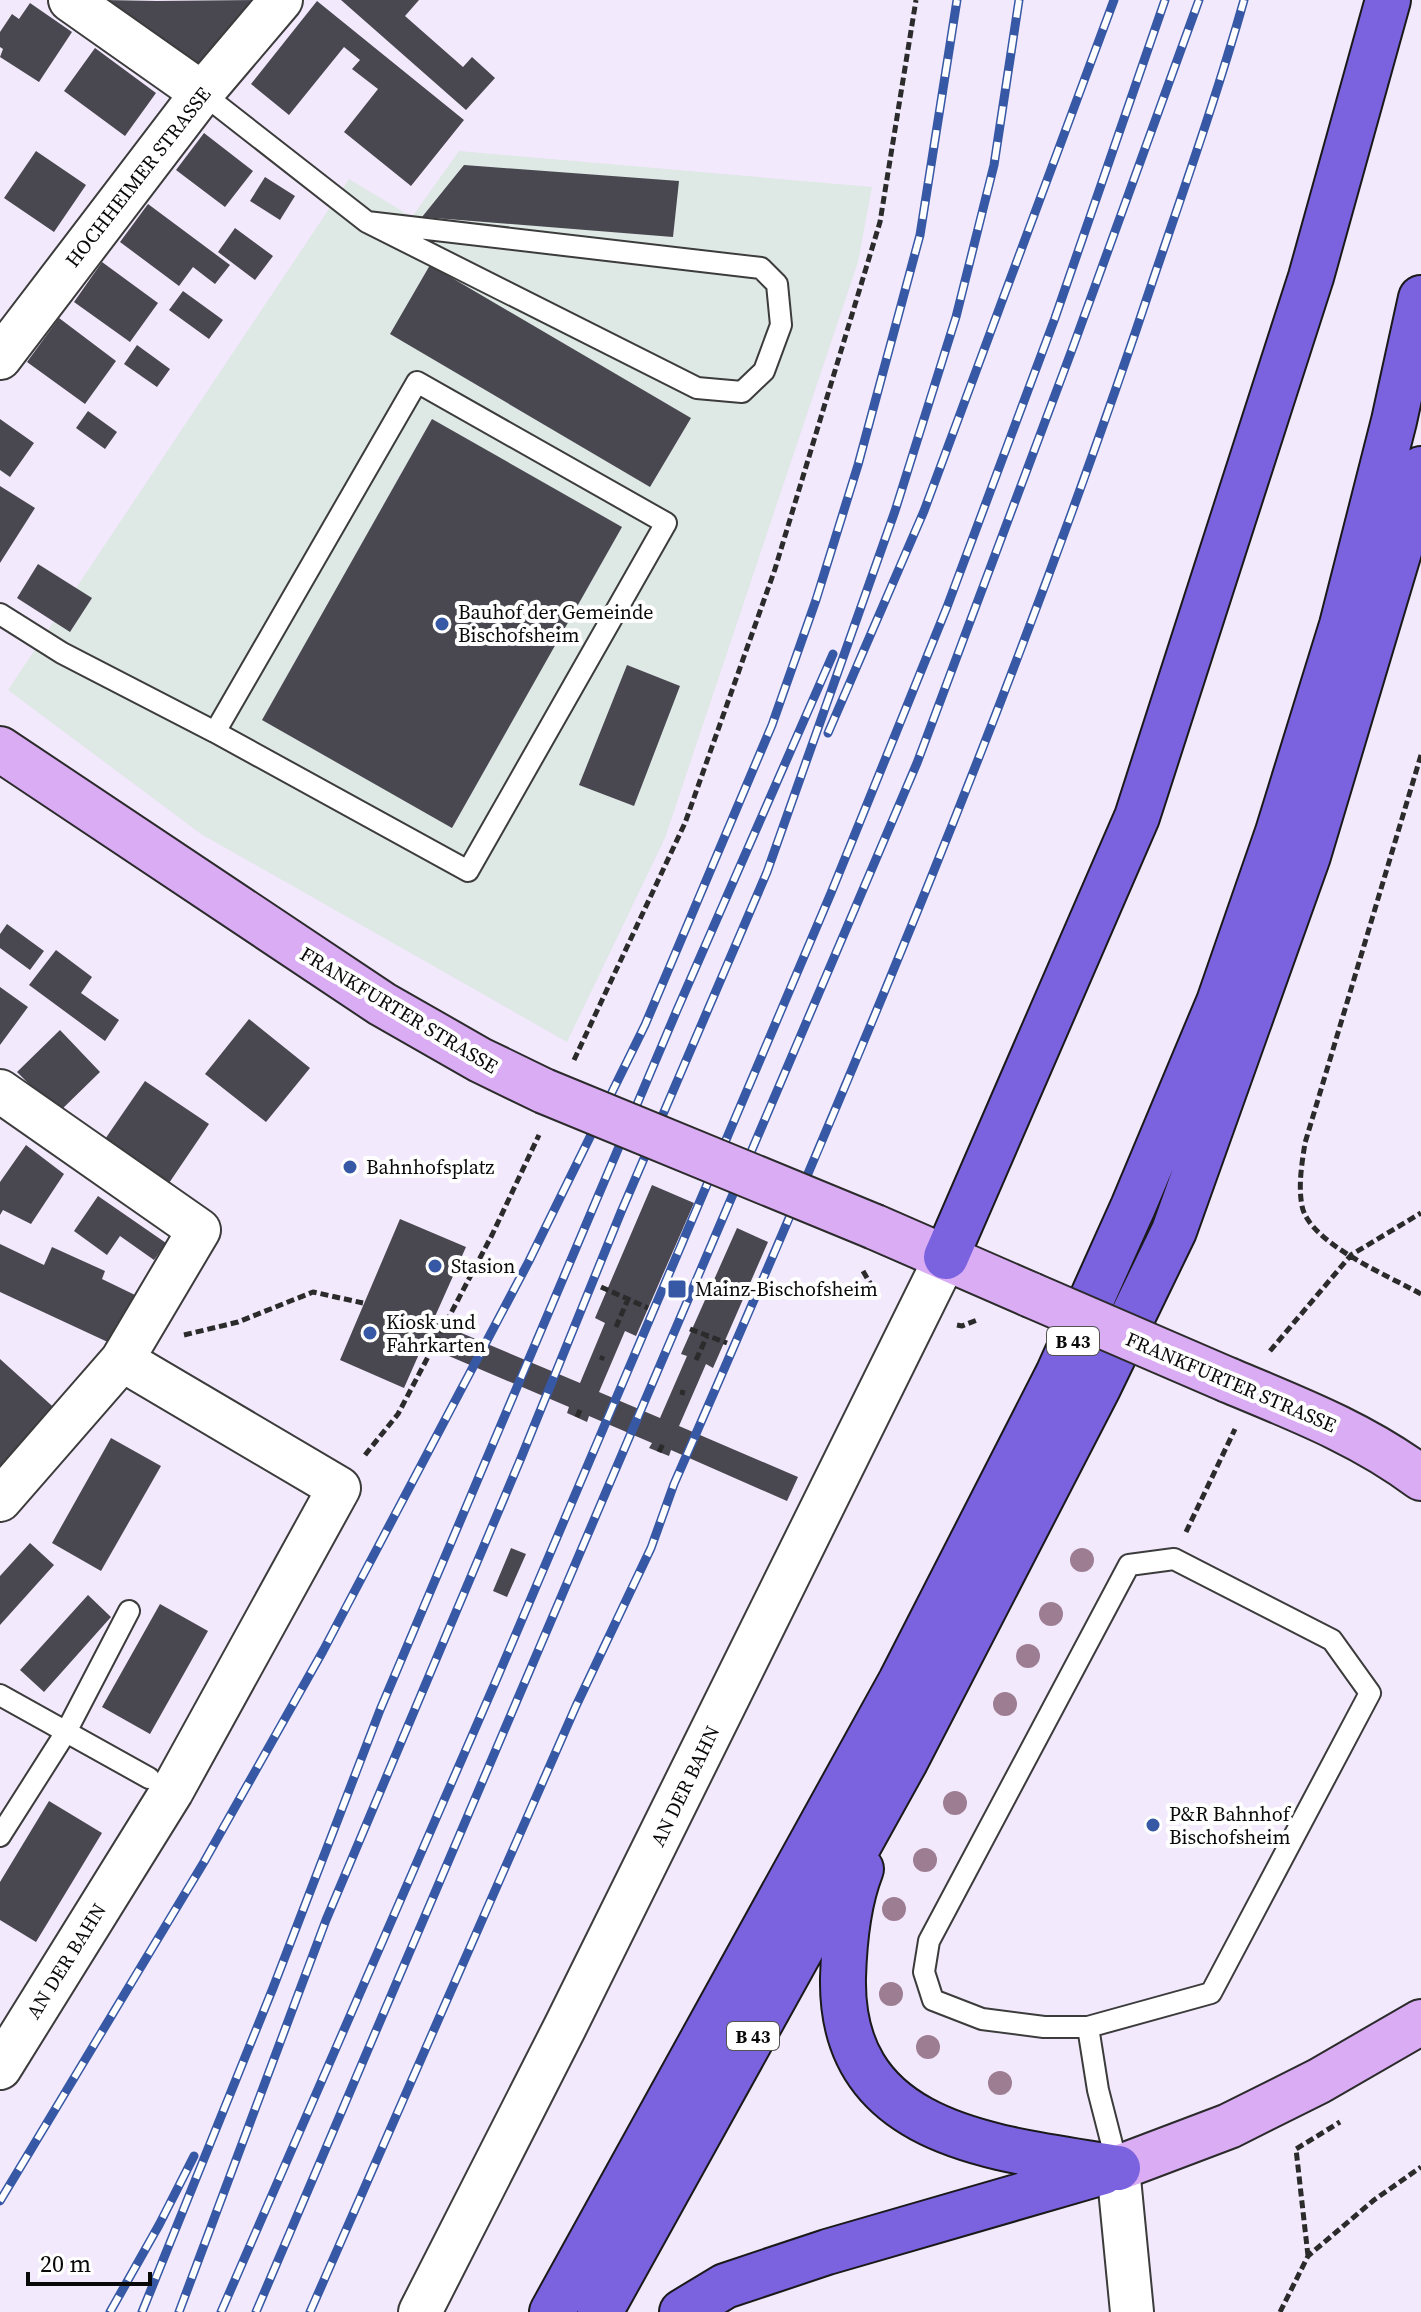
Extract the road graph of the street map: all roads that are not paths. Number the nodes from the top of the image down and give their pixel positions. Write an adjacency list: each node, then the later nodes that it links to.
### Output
1 (70, 0): 4 (street)
2 (281, 0): 4 (street, HOCHHEIMER STRASSE)
3 (1388, 0): 13 (highway)
4 (202, 93): 5 (lane); 7 (street, HOCHHEIMER STRASSE)
5 (367, 222): 5 (lane)
6 (1421, 298): 28 (highway, B 43)
7 (0, 358)
8 (1421, 469): 20 (highway, B 43)
9 (0, 614): 10 (lane)
10 (215, 732): 10 (lane)
11 (0, 749): 13 (street, FRANKFURTER STRASSE, bridge)
12 (0, 1091): 14 (street)
13 (946, 1257): 15 (street, FRANKFURTER STRASSE, bridge); 27 (street, AN DER BAHN)
14 (126, 1354): 16 (street); 25 (street, AN DER BAHN)
15 (1421, 1478)
16 (0, 1500)
17 (129, 1611): 19 (lane)
18 (0, 1695): 19 (lane)
19 (66, 1732): 21 (lane); 22 (lane)
20 (906, 1760): 26 (highway); 29 (highway, B 43)
21 (149, 1778)
22 (0, 1836)
23 (1421, 2022): 26 (street)
24 (1088, 2027): 24 (lane); 26 (lane)
25 (0, 2068)
26 (1118, 2168): 30 (highway); 31 (street)
27 (420, 2312)
28 (552, 2312)
29 (600, 2312)
30 (682, 2312)
31 (1132, 2312)

